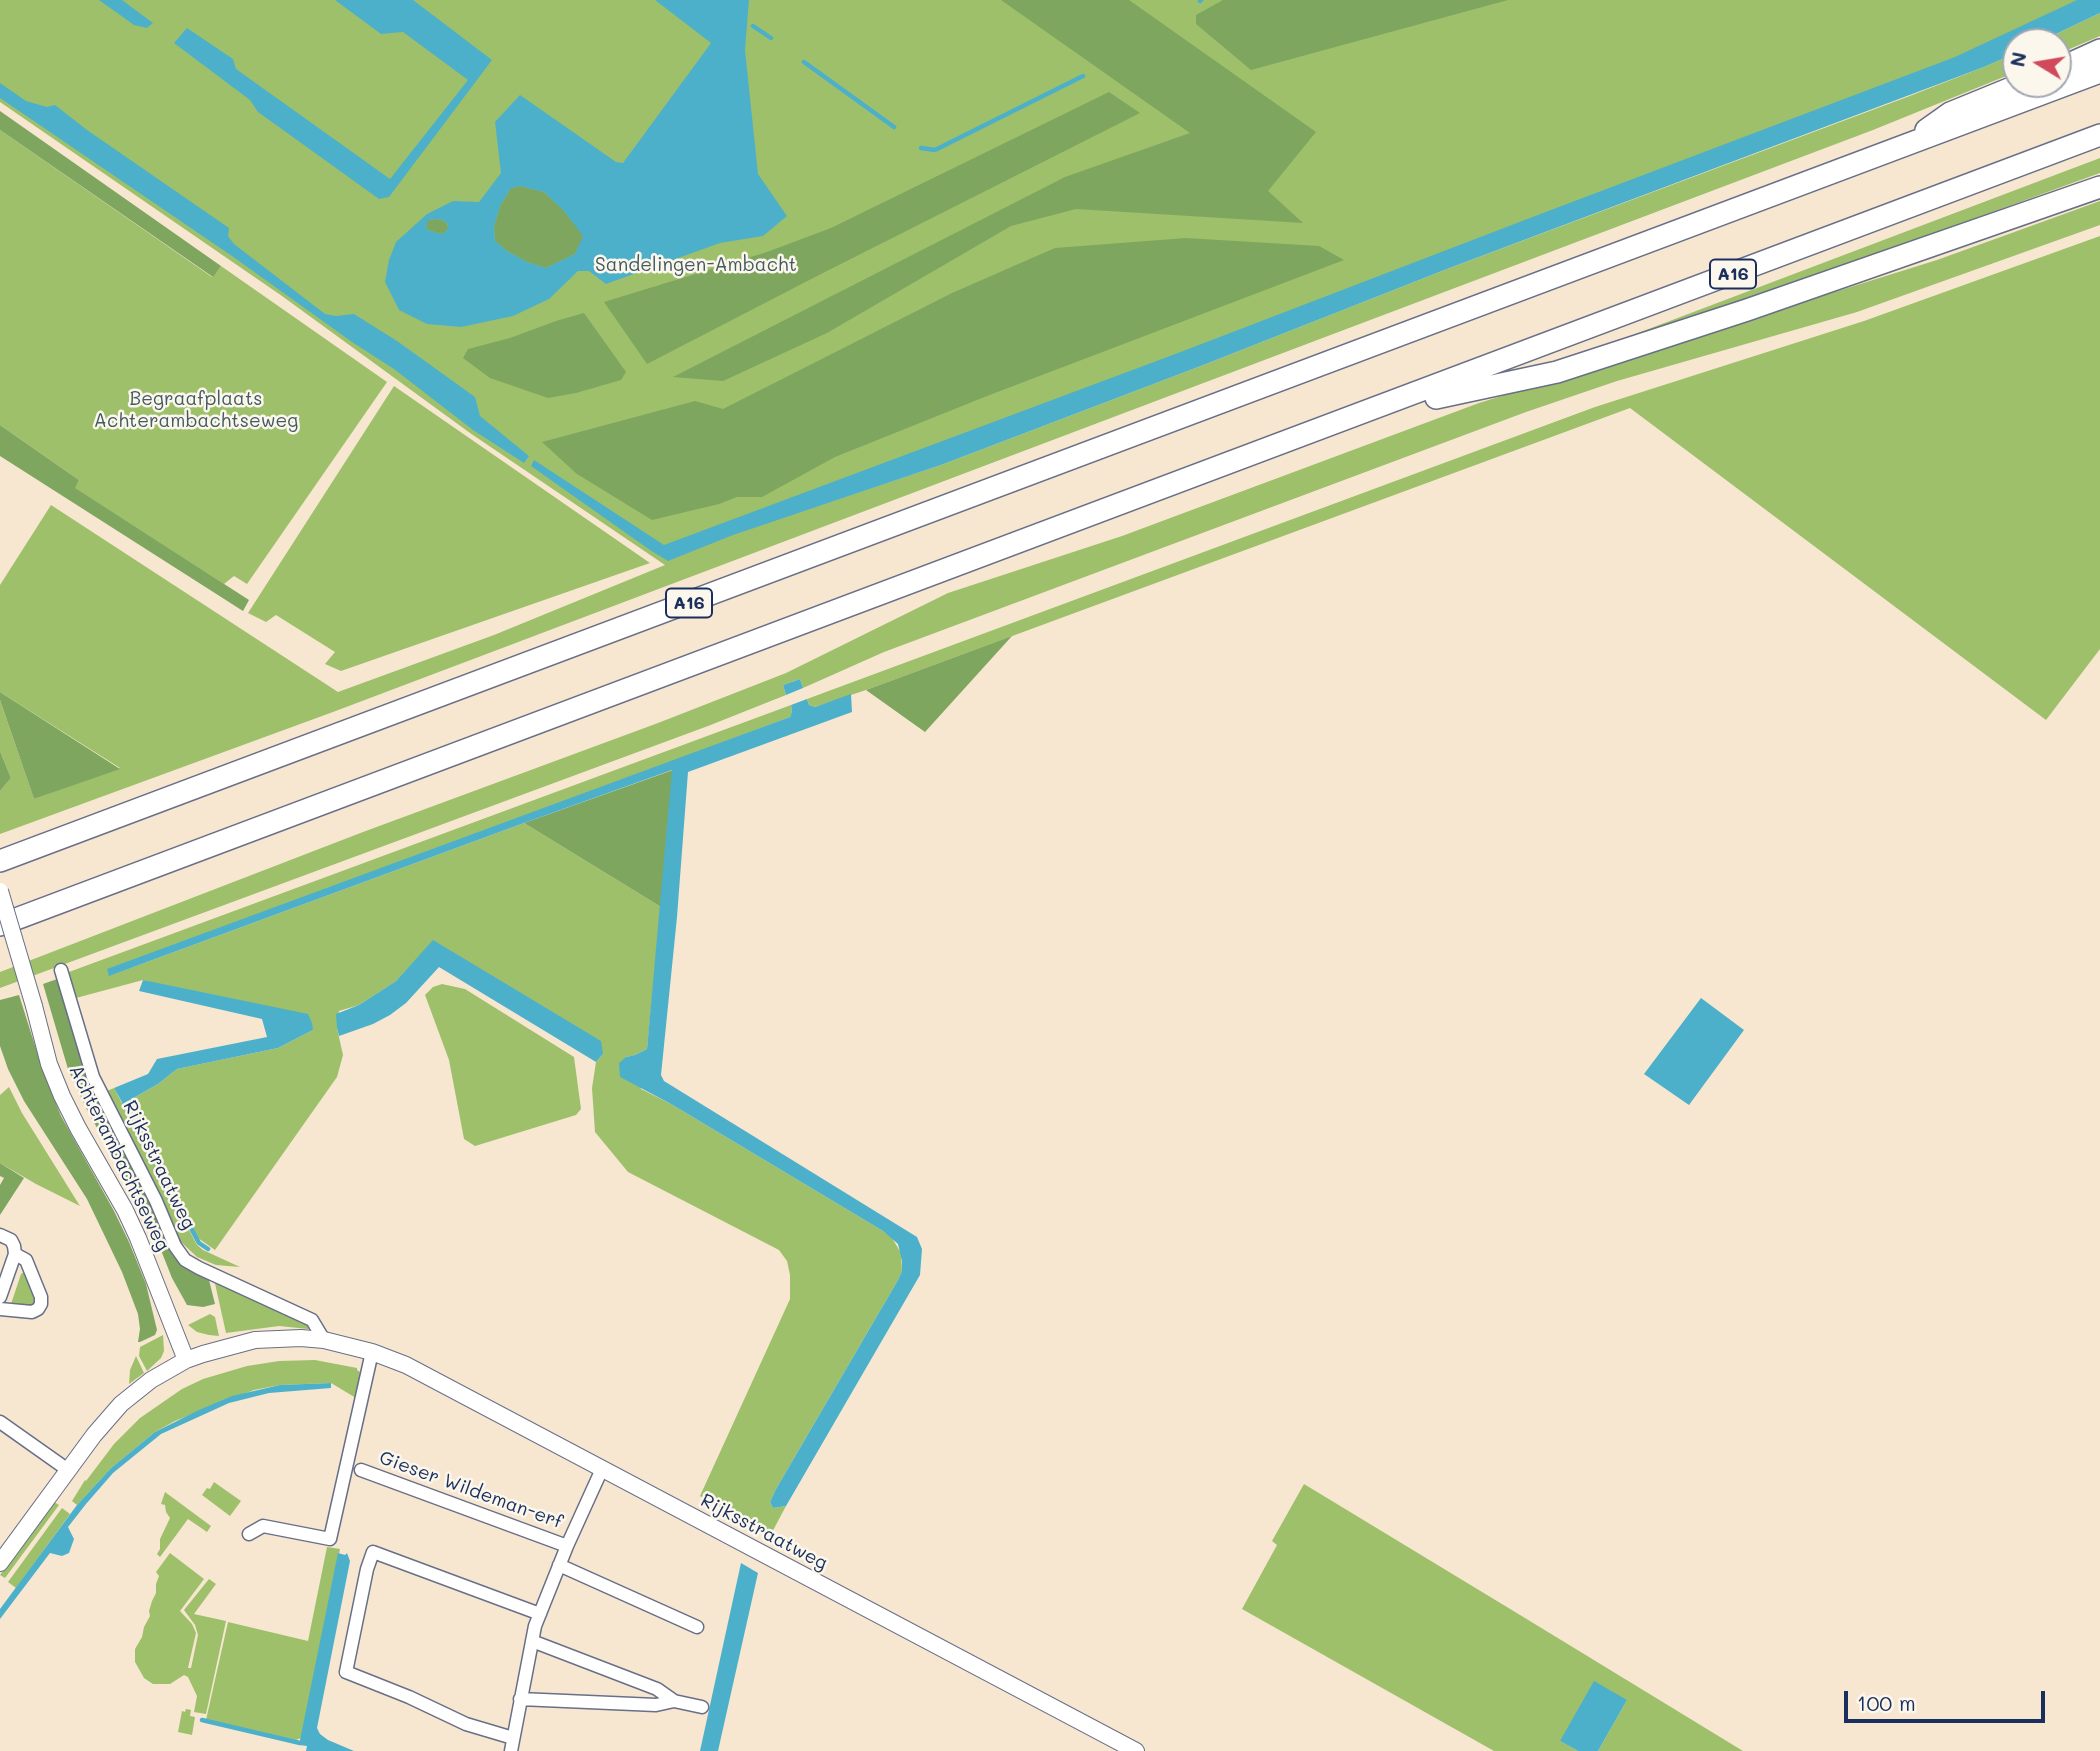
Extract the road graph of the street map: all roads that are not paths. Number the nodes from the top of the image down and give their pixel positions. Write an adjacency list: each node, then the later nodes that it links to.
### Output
1 (2100, 50): 2 (highway)
2 (2072, 63)
3 (2100, 72): 6 (highway, A16)
4 (2002, 92): 6 (highway, A16)
5 (2100, 135): 8 (highway, A16)
6 (1905, 146): 9 (highway, A16)
7 (2100, 187): 8 (highway, A16)
8 (1366, 413): 11 (highway, A16)
9 (0, 862)
10 (0, 891): 19 (street, Achterambachtseweg, bridge)
11 (0, 925)
12 (61, 970): 17 (street, Rijksstraatweg)
13 (0, 1234): 14 (street)
14 (15, 1254): 15 (street); 16 (street)
15 (0, 1297)
16 (0, 1309)
17 (324, 1340): 18 (street, Rijksstraatweg); 19 (street, Rijksstraatweg)
18 (372, 1352): 21 (street, Rijksstraatweg); 24 (street)
19 (186, 1360): 22 (street, Rijksstraatweg)
20 (0, 1422): 22 (street)
21 (602, 1469): 25 (street, Gieser Wildeman-erf); 35 (street, Rijksstraatweg)
22 (68, 1470): 26 (street, Rijksstraatweg)
23 (361, 1470): 25 (street, Gieser Wildeman-erf)
24 (249, 1534)
25 (567, 1546): 27 (street, Gieser Wildeman-erf)
26 (0, 1563)
27 (559, 1565): 28 (street, Gieser Wildeman-erf); 29 (street)
28 (540, 1614): 30 (street, Gieser Wildeman-erf); 34 (street, Gieser Wildeman-erf)
29 (697, 1627)
30 (531, 1641): 31 (street, Gieser Wildeman-erf); 32 (street)
31 (520, 1699): 32 (street); 34 (street, Gieser Wildeman-erf)
32 (674, 1701): 33 (street)
33 (702, 1707)
34 (512, 1745)
35 (1136, 1751)

